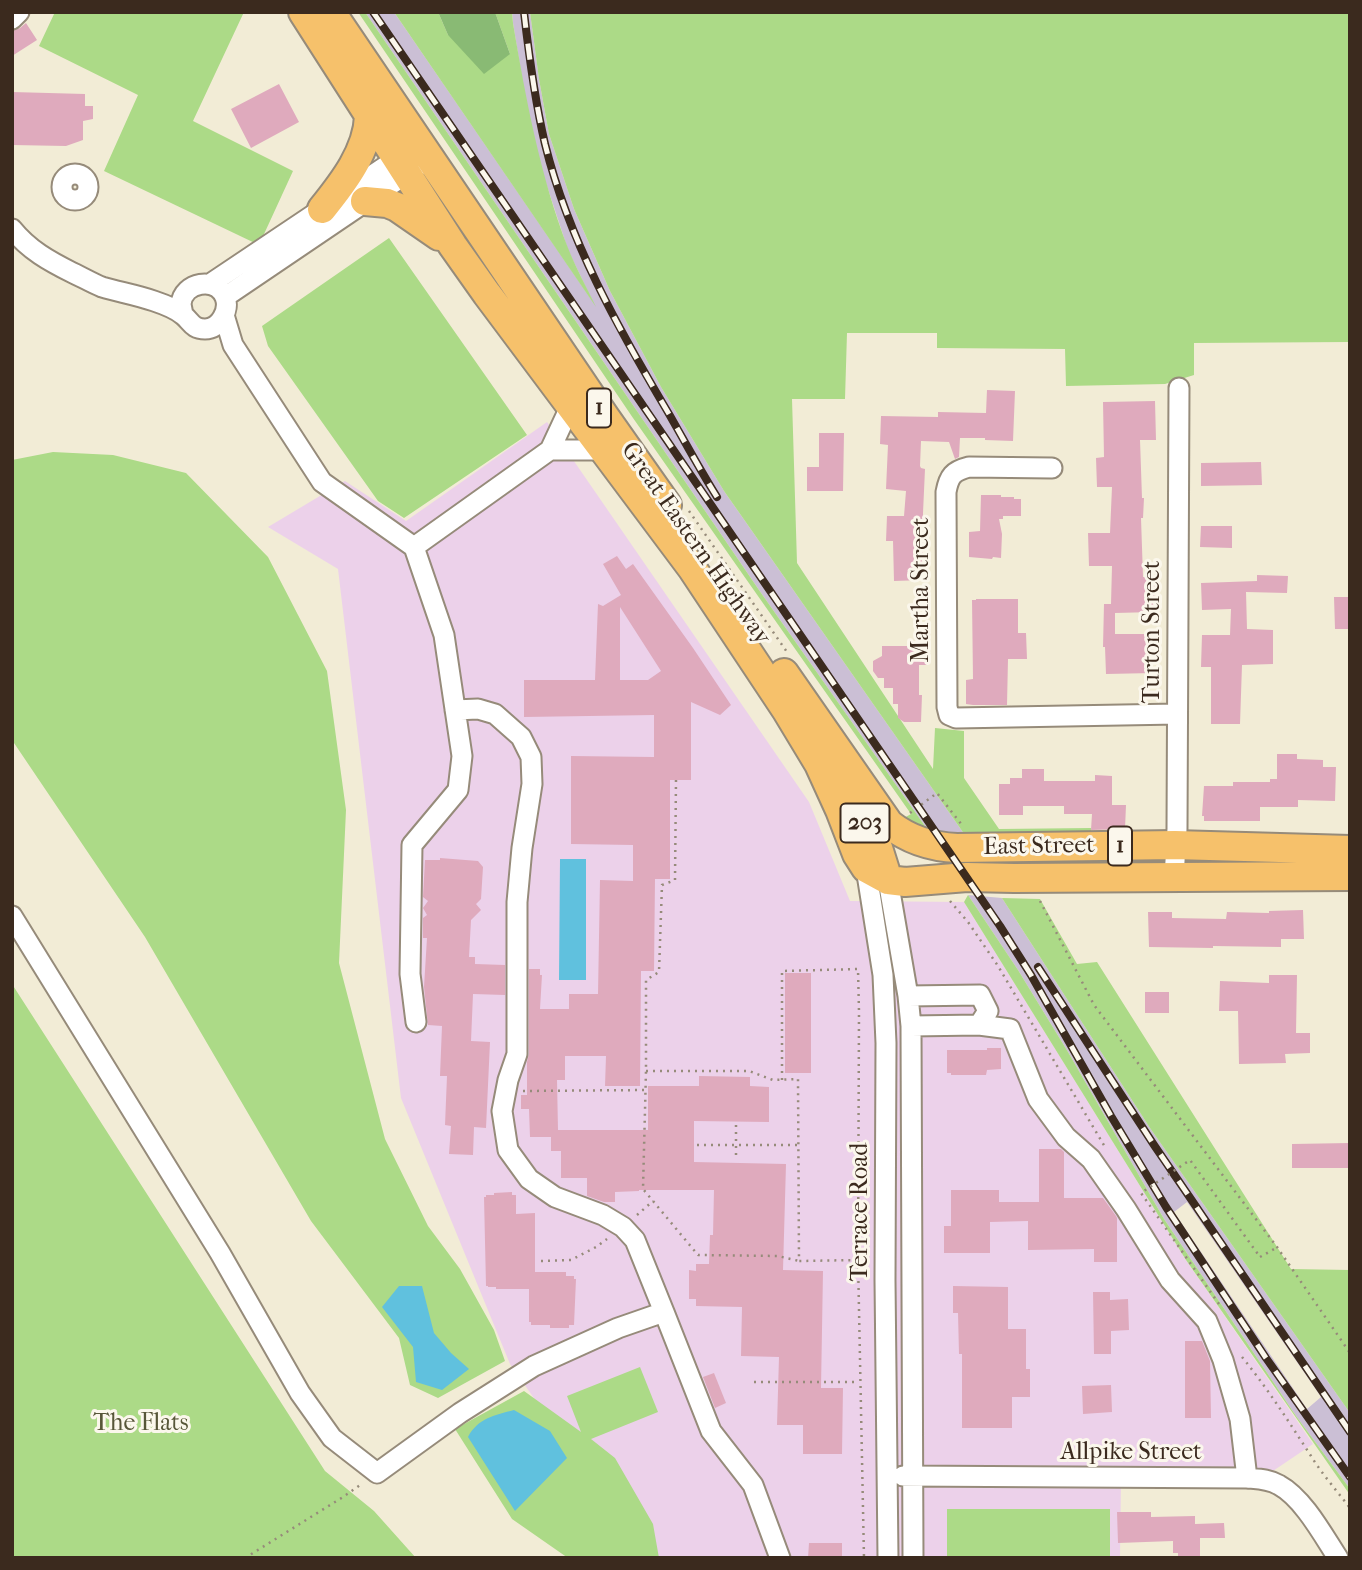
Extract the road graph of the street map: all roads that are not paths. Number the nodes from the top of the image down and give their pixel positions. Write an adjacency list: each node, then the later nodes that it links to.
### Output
1 (19, 12): 4 (street)
2 (303, 12): 5 (highway, Great Eastern Highway / 1)
3 (331, 12): 6 (highway, Great Eastern Highway / 1)
4 (12, 19)
5 (369, 116): 6 (highway, Great Eastern Highway / 1); 8 (highway)
6 (413, 159): 7 (street); 8 (street); 10 (highway, Great Eastern Highway / 1); 24 (highway, Great Eastern Highway / 1)
7 (365, 201): 10 (highway); 11 (street)
8 (322, 209): 11 (street)
9 (12, 229): 12 (street)
10 (453, 246): 17 (highway, Great Eastern Highway / 1)
11 (212, 296): 12 (street); 13 (street); 14 (street); 15 (street)
12 (153, 301): 13 (street)
13 (183, 315): 14 (street)
14 (207, 329): 15 (street)
15 (233, 345): 21 (street)
16 (1179, 388): 23 (street, Turton Street)
17 (571, 405): 18 (street); 19 (highway, Great Eastern Highway / 1)
18 (550, 450): 19 (street); 21 (street)
19 (603, 450): 27 (highway, Great Eastern Highway / 1)
20 (1052, 468): 23 (street, Martha Street)
21 (414, 547): 22 (street)
22 (455, 710): 32 (street); 35 (street)
23 (1177, 714): 25 (street, Turton Street)
24 (847, 766): 25 (highway, East Street / 1); 27 (highway, Great Eastern Highway / 203)
25 (1175, 845): 26 (highway, East Street / 1); 29 (street, Turton Street)
26 (1350, 850)
27 (877, 874): 29 (highway, East Street / 1); 31 (street, Terrace Road / 203); 37 (street, Terrace Road / 203)
28 (1350, 876): 29 (highway, East Street / 1)
29 (1174, 877)
30 (12, 916): 35 (street)
31 (908, 996): 33 (street); 34 (street, Terrace Road / 203)
32 (416, 1022)
33 (979, 1025): 34 (street); 38 (street)
34 (911, 1026): 36 (street, Terrace Road / 203)
35 (664, 1312): 39 (street)
36 (913, 1476): 37 (street, Allpike Street); 38 (street, Allpike Street); 41 (street, Terrace Road / 203)
37 (887, 1477): 40 (street, Terrace Road / 203)
38 (1247, 1478): 42 (street, Allpike Street)
39 (780, 1558)
40 (888, 1558)
41 (913, 1558)
42 (1338, 1558)

